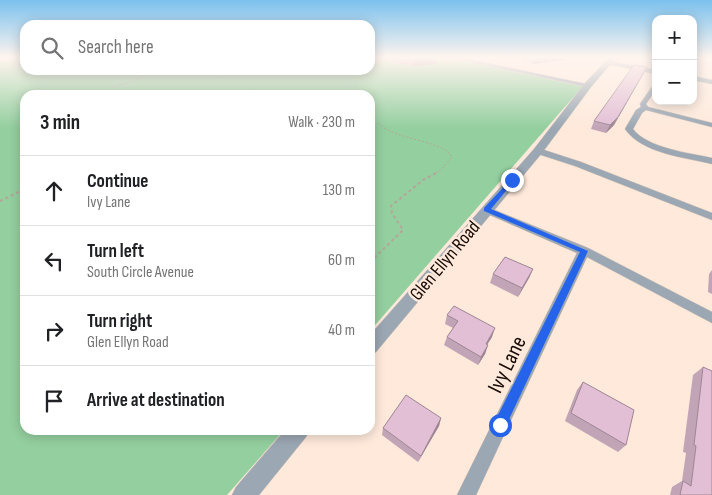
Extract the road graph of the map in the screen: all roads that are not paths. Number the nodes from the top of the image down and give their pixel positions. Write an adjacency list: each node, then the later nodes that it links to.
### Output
1 (573, 81): 3 (street)
2 (591, 81): 3 (street, Glen Ellyn Road)
3 (588, 84): 7 (street, Glen Ellyn Road)
4 (652, 89): 5 (street)
5 (645, 108): 6 (street); 8 (street)
6 (712, 125)
7 (538, 151): 9 (street, Glen Ellyn Road); 10 (street)
8 (712, 161)
9 (486, 210): 11 (street); 13 (street, Glen Ellyn Road)
10 (712, 217)
11 (584, 251): 12 (street); 16 (street, Ivy Lane)
12 (712, 318)
13 (375, 341)
14 (295, 435): 15 (street)
15 (244, 495)
16 (466, 495)

